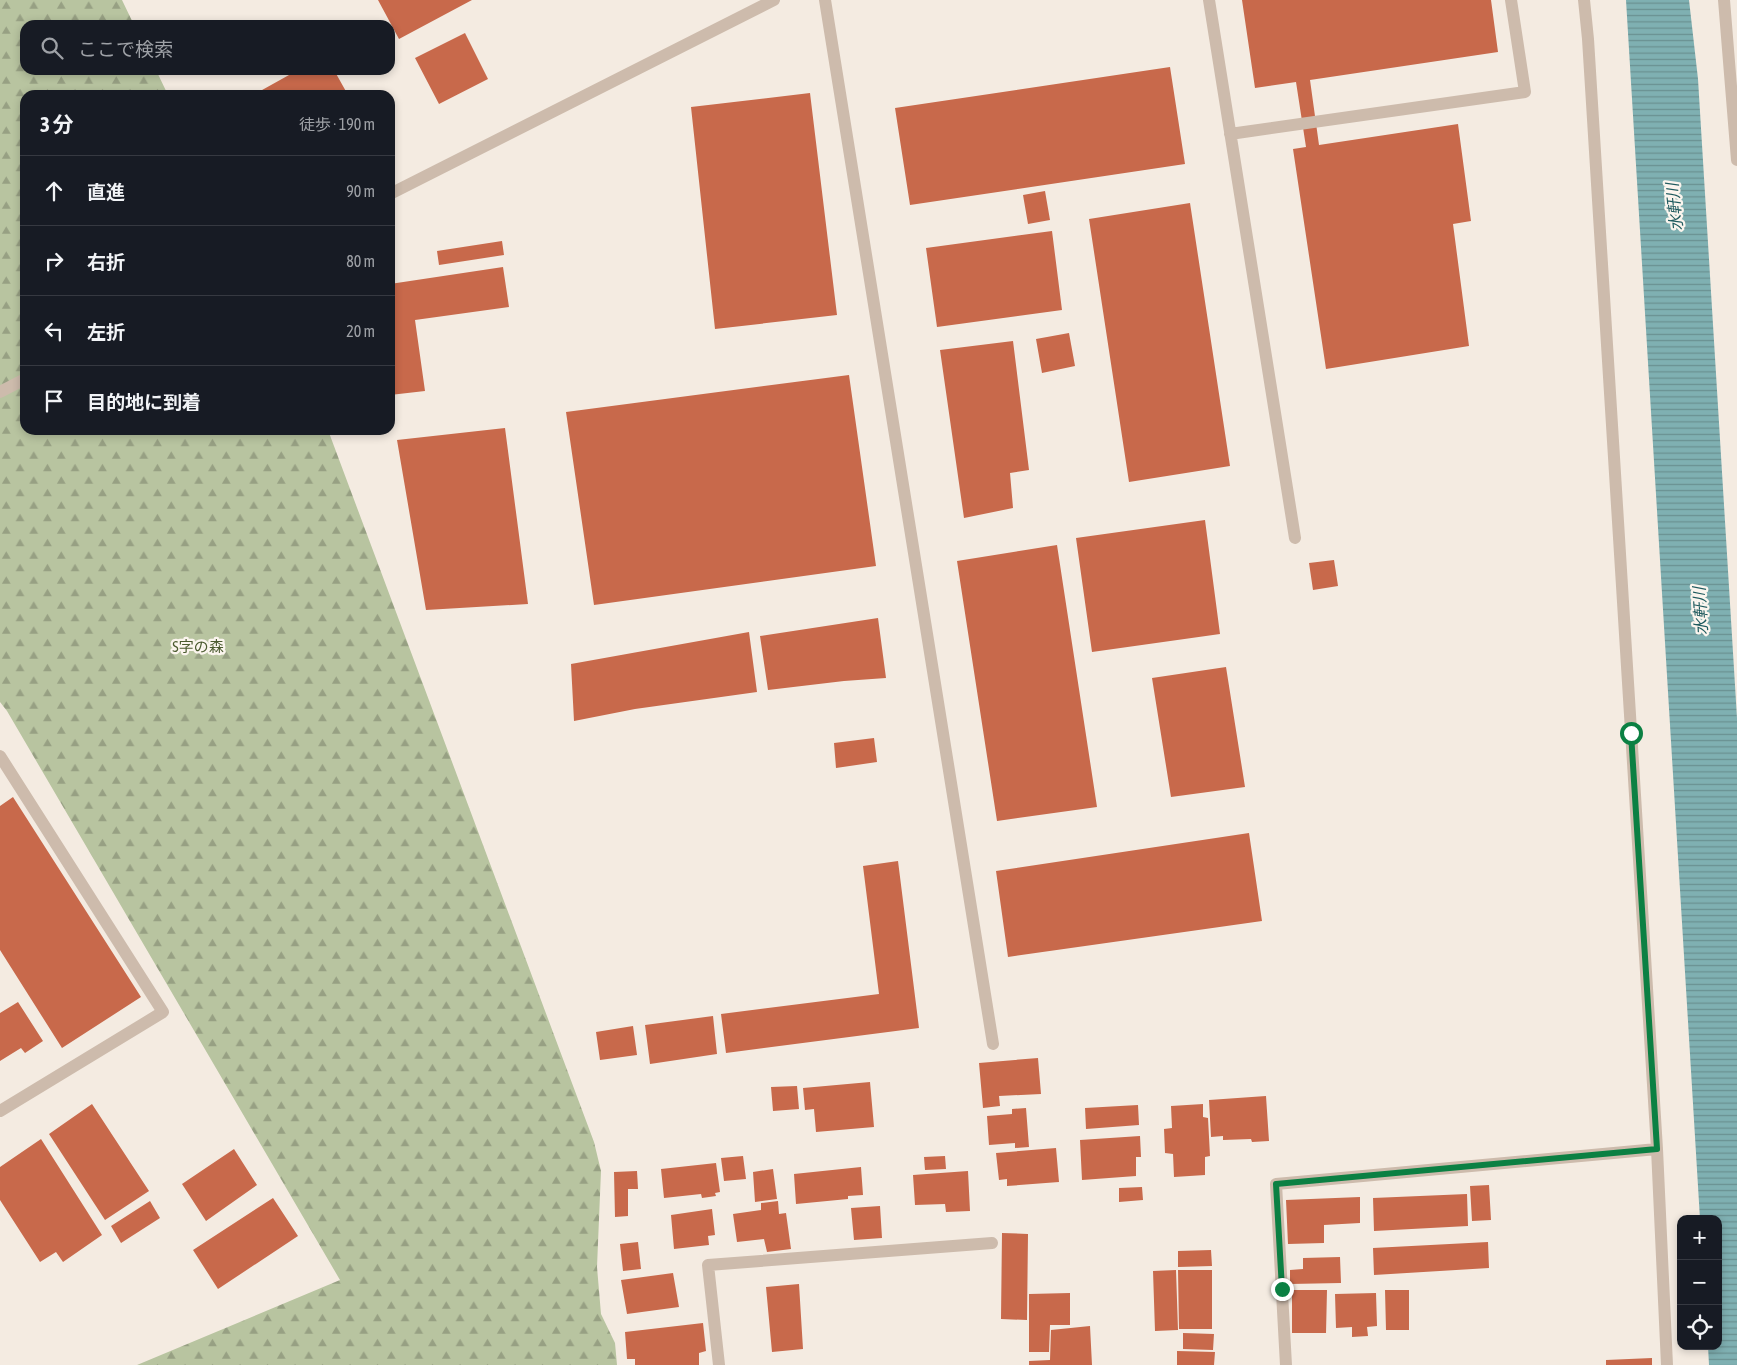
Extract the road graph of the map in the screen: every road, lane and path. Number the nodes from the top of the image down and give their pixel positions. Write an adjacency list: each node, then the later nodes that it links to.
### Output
1 (774, 0): 9 (street)
2 (825, 0): 14 (street)
3 (1209, 0): 7 (street)
4 (1511, 0): 7 (street)
5 (1584, 0): 16 (street)
6 (1724, 0): 8 (street)
7 (1230, 134): 12 (street)
8 (1737, 160)
9 (395, 191)
10 (20, 382): 11 (street)
11 (0, 392)
12 (1295, 538)
13 (0, 756): 15 (street)
14 (993, 1044)
15 (0, 1111)
16 (1657, 1149): 19 (street); 20 (street)
17 (992, 1243): 18 (street)
18 (719, 1365)
19 (1286, 1365)
20 (1667, 1365)

